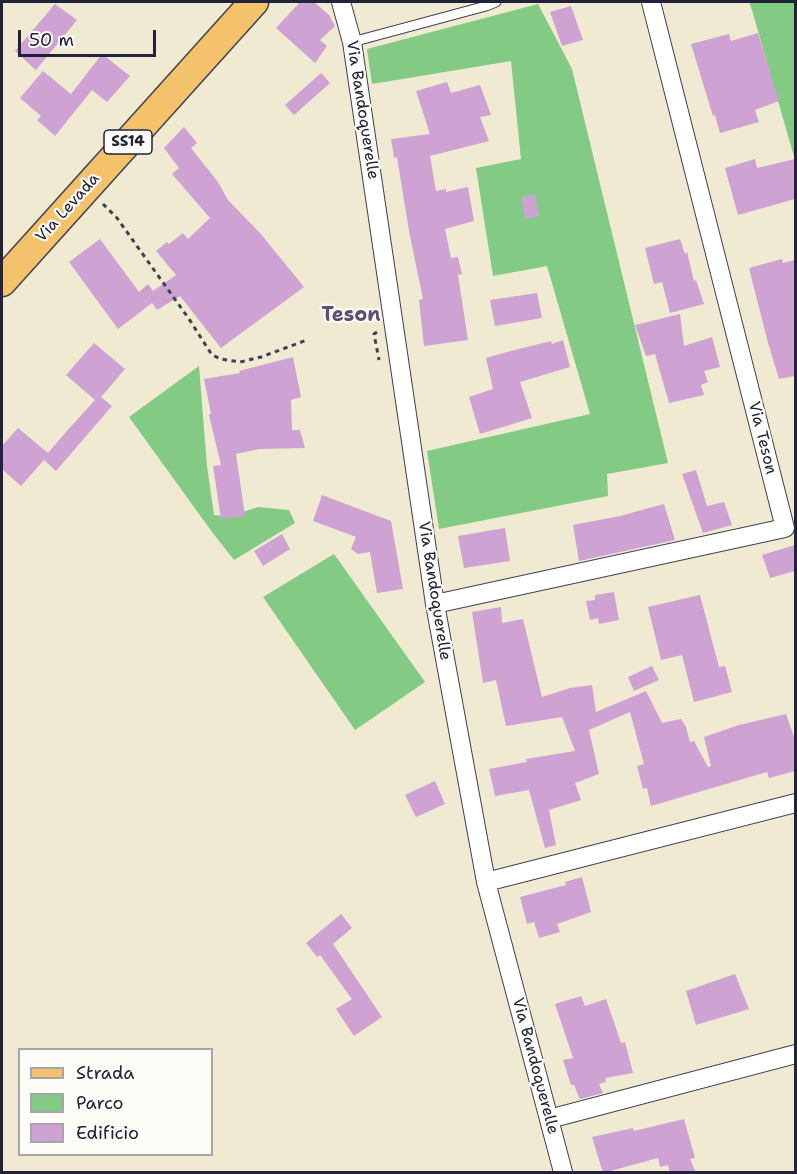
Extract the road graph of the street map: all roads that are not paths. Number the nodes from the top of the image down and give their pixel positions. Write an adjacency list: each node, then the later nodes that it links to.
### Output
1 (254, 2): 6 (main road, Via Levada / SS14)
2 (341, 2): 5 (street, Via Bandoquerelle)
3 (496, 2): 5 (lane)
4 (651, 2): 7 (street, Via Teson)
5 (352, 42): 7 (street, Via Bandoquerelle)
6 (2, 282)
7 (435, 604): 9 (street, Via Bandoquerelle)
8 (795, 803): 9 (street)
9 (486, 882): 11 (street, Via Bandoquerelle)
10 (795, 1054): 11 (street)
11 (549, 1119): 12 (street, Via Bandoquerelle)
12 (563, 1173)

